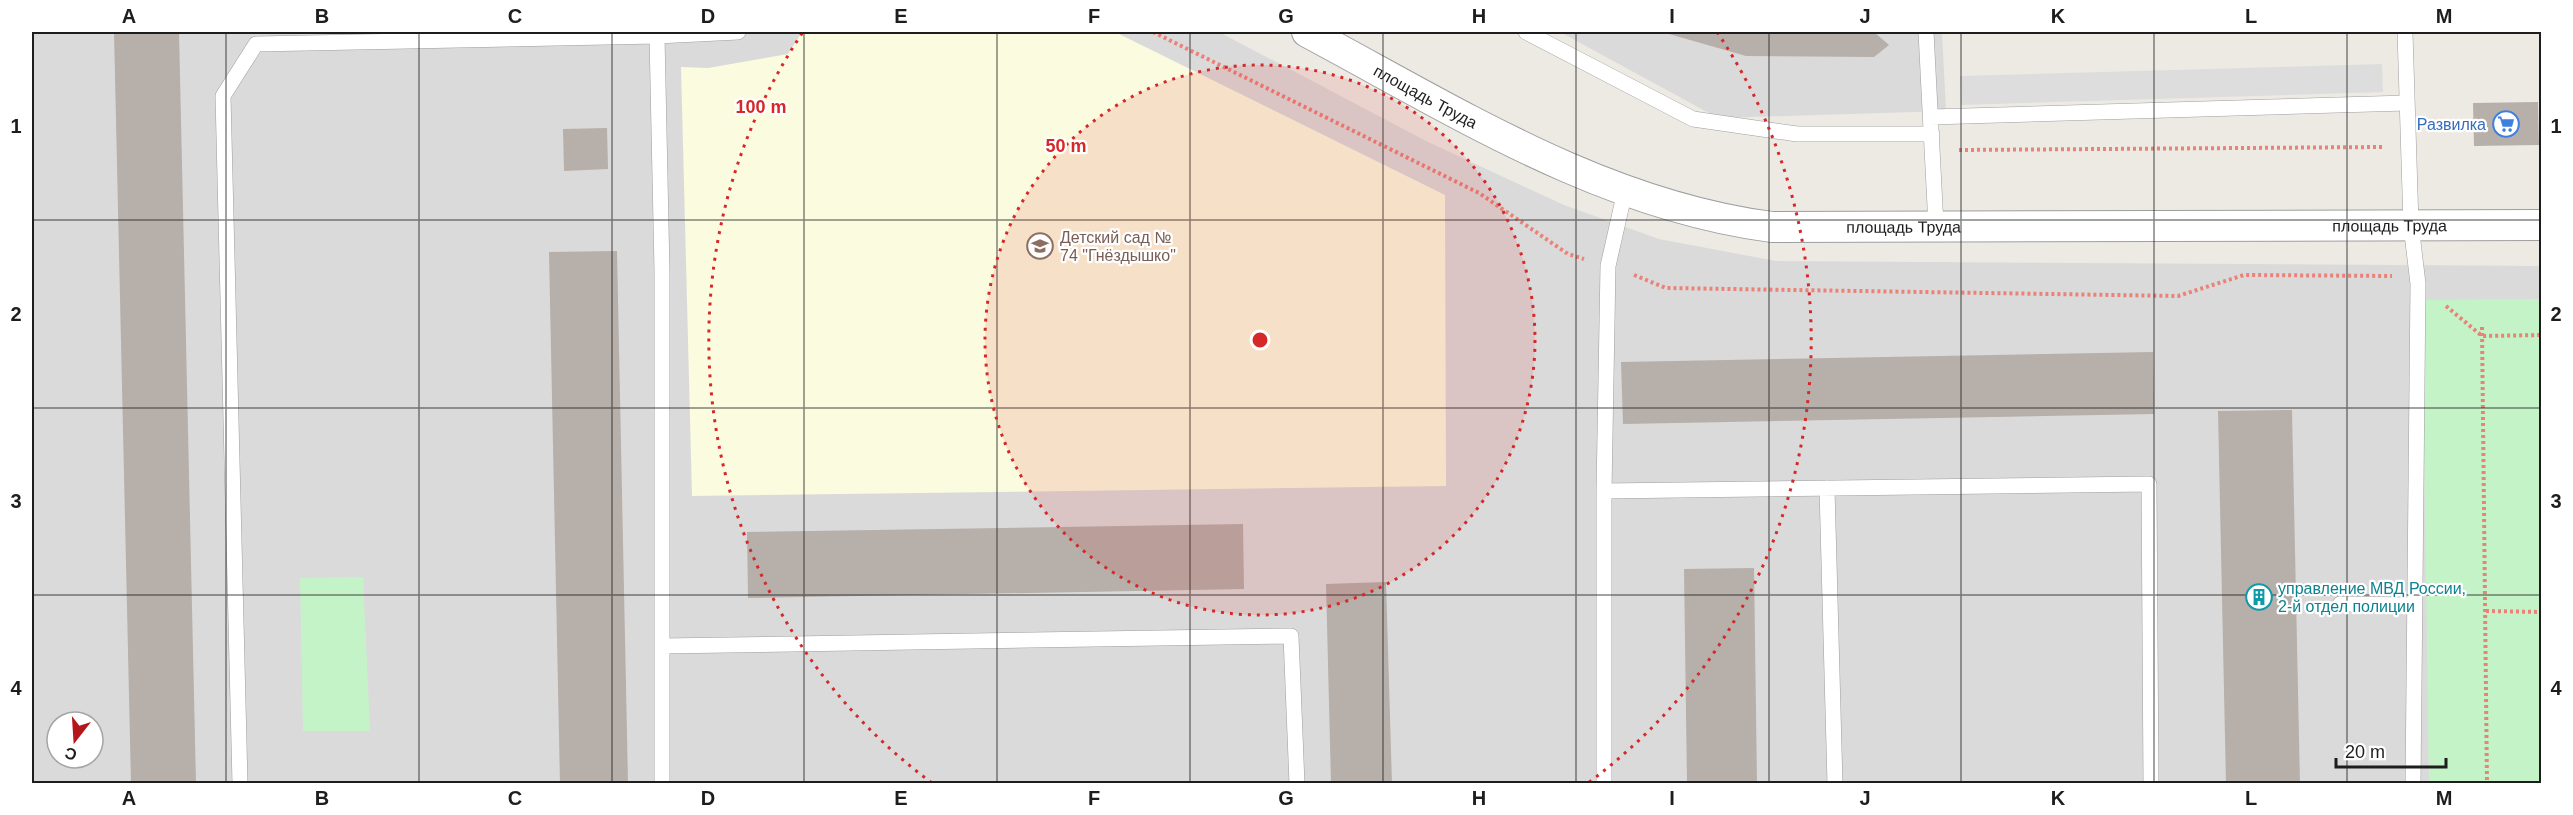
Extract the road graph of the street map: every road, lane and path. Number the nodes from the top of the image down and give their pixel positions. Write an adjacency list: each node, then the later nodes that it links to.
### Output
1 (738, 32): 7 (lane)
2 (1153, 32): 17 (path)
3 (1526, 32): 10 (lane)
4 (1926, 32): 9 (lane)
5 (2405, 32): 8 (lane)
6 (1320, 34): 13 (street, площадь Труда)
7 (657, 36): 28 (lane); 29 (lane)
8 (2407, 103): 9 (lane); 11 (lane)
9 (1931, 117): 10 (lane)
10 (1932, 134): 12 (lane)
11 (2408, 147): 12 (path); 14 (lane)
12 (1933, 150): 16 (lane)
13 (1625, 191): 16 (street, площадь Труда); 17 (lane)
14 (2411, 225): 15 (street, площадь Труда); 16 (street, площадь Труда); 18 (lane)
15 (2541, 225)
16 (1936, 226)
17 (1608, 266): 18 (path); 23 (lane)
18 (2418, 284): 21 (path); 25 (lane)
19 (2482, 327): 21 (path)
20 (2541, 335): 21 (path)
21 (2482, 336): 26 (path)
22 (1827, 488): 23 (lane); 33 (lane); 34 (lane)
23 (1604, 491): 32 (lane)
24 (2340, 604): 25 (lane)
25 (2414, 605): 35 (lane)
26 (2486, 611): 27 (path); 36 (path)
27 (2541, 612)
28 (662, 646): 30 (lane); 31 (lane)
29 (240, 783)
30 (662, 783)
31 (1297, 783)
32 (1604, 783)
33 (1835, 783)
34 (2151, 783)
35 (2412, 783)
36 (2487, 783)

